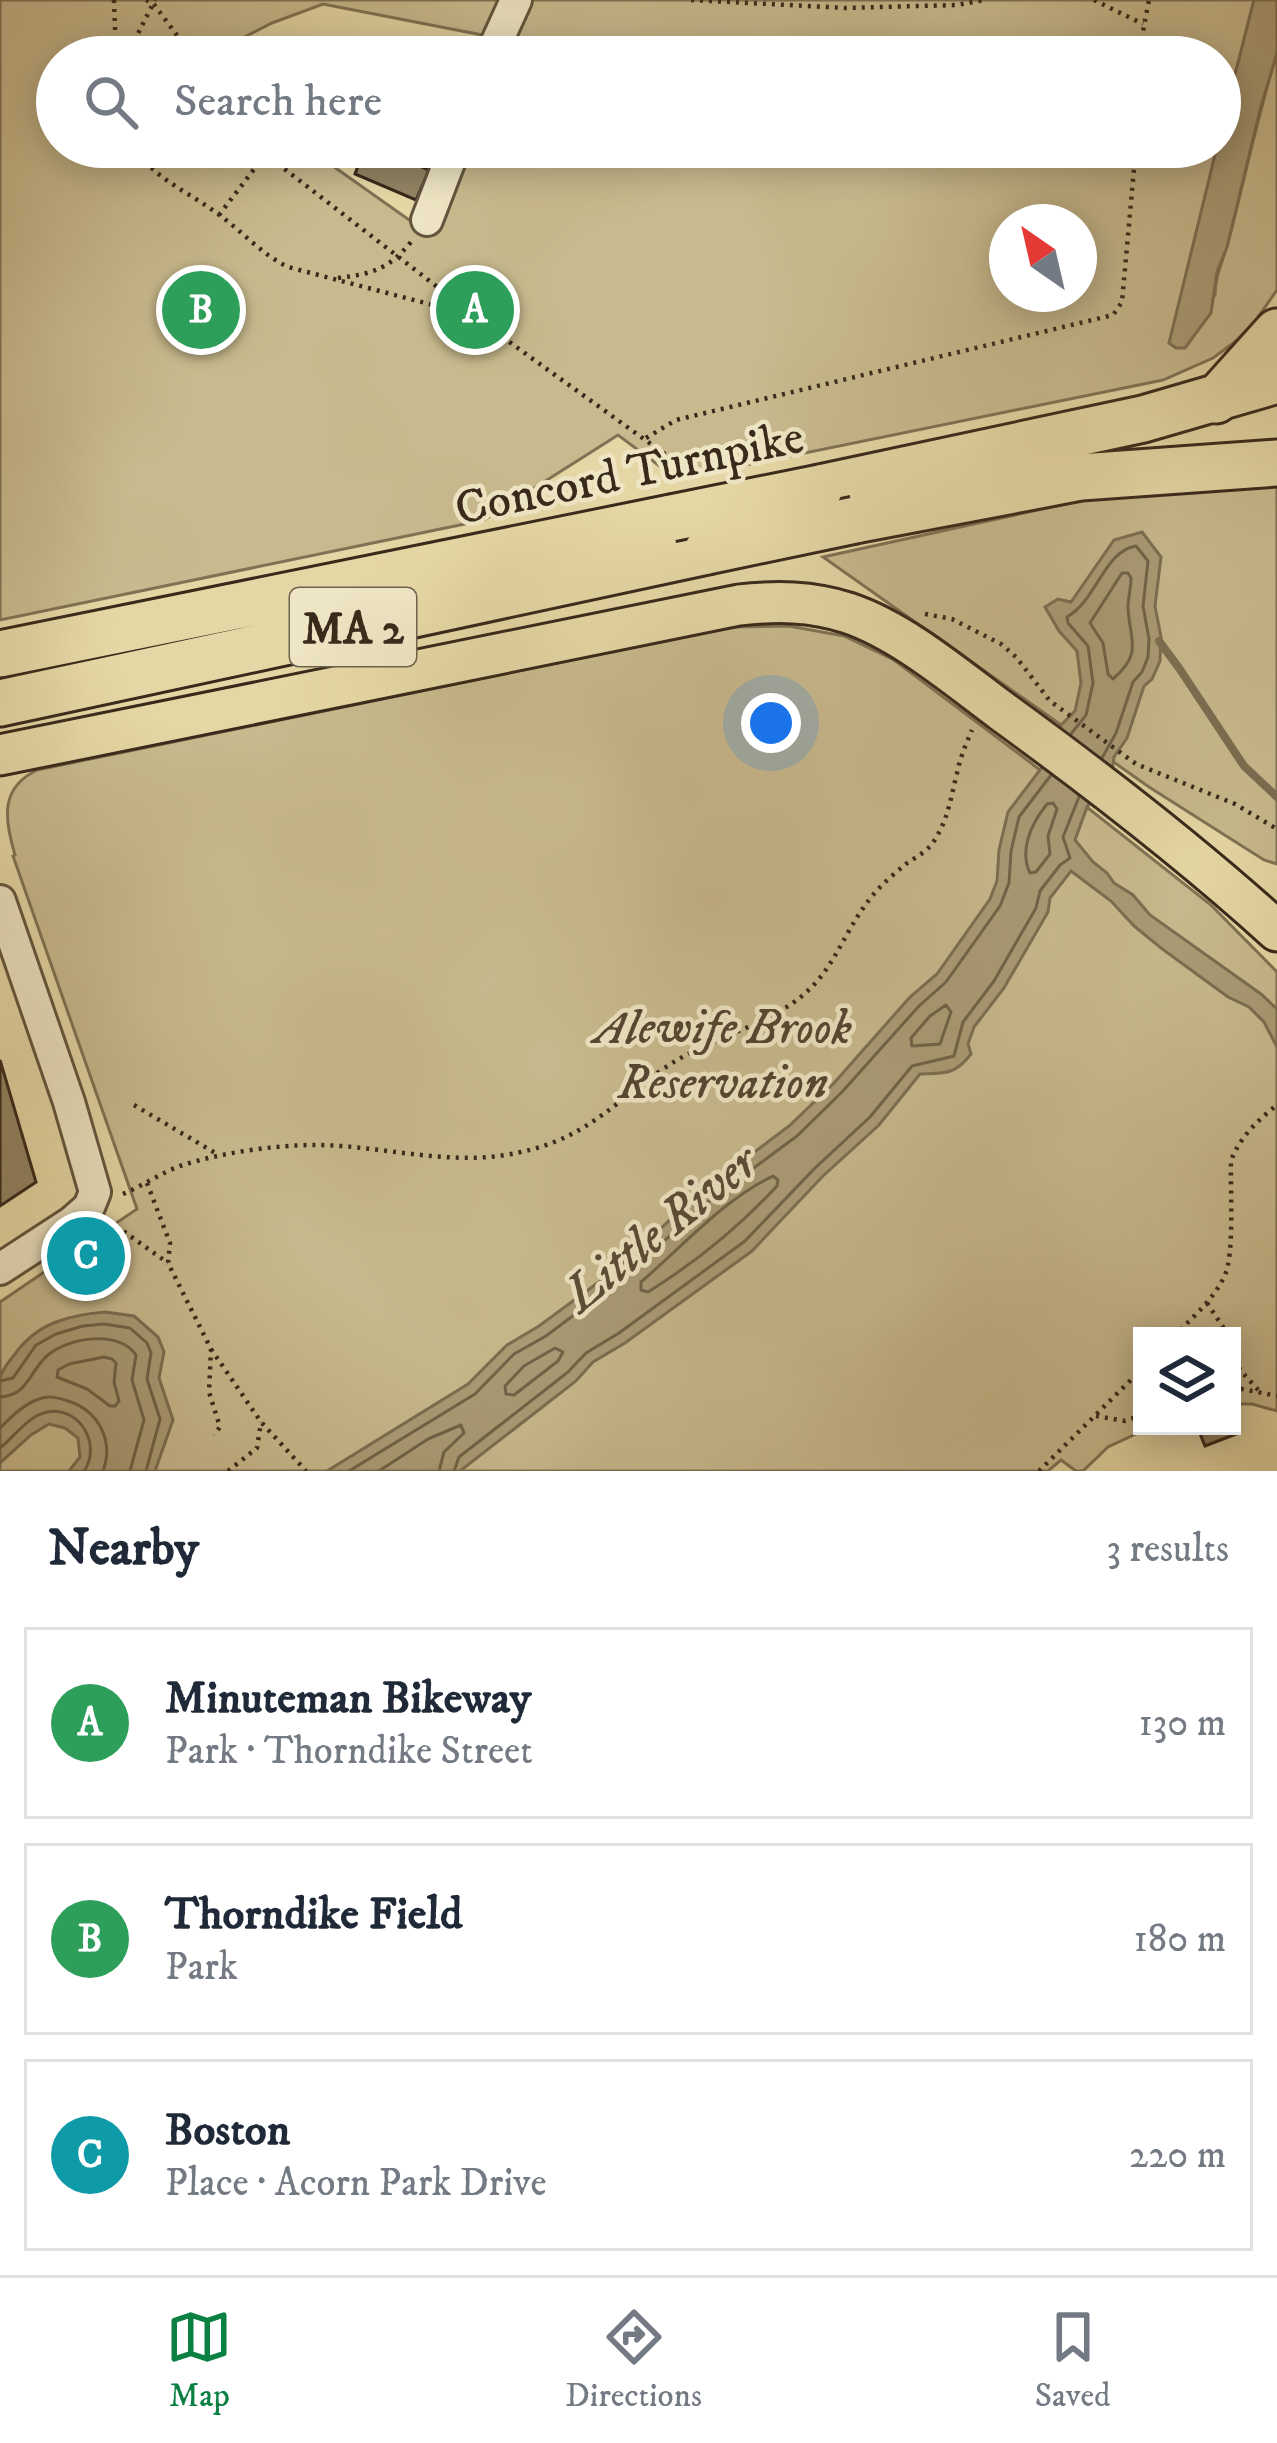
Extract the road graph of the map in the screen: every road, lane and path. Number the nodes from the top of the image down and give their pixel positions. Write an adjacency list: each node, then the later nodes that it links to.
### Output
1 (114, 0): 9 (path)
2 (516, 0): 12 (street)
3 (691, 0): 4 (path)
4 (985, 0)
5 (1094, 0): 8 (path)
6 (1149, 0): 8 (path)
7 (151, 1): 10 (path); 11 (path)
8 (1144, 24): 13 (path)
9 (115, 36)
10 (136, 36)
11 (177, 36)
12 (500, 36)
13 (1142, 36)
14 (152, 168): 19 (path)
15 (251, 168): 19 (path)
16 (287, 168): 21 (path)
17 (447, 168): 20 (street)
18 (1135, 168): 23 (path)
19 (219, 215): 22 (path)
20 (427, 220)
21 (398, 259): 22 (path); 23 (path)
22 (333, 279): 23 (path)
23 (483, 322)
24 (1277, 332): 26 (highway)
25 (1277, 380): 26 (highway, Concord Turnpike / MA 2)
26 (1216, 400): 29 (highway, Concord Turnpike / MA 2, bridge)
27 (1269, 460): 31 (highway, Concord Turnpike / MA 2, bridge)
28 (917, 612): 32 (path)
29 (0, 654)
30 (984, 698): 32 (main road); 33 (main road); 40 (path)
31 (0, 703)
32 (1046, 721): 34 (main road); 34 (path)
33 (0, 755)
34 (1126, 780): 35 (path); 37 (main road)
35 (1277, 829)
36 (0, 901): 42 (street)
37 (1277, 931)
38 (134, 1105): 40 (path)
39 (1277, 1105): 45 (path)
40 (220, 1156): 41 (path)
41 (147, 1183): 42 (path); 43 (path)
42 (100, 1201): 43 (path); 44 (street)
43 (167, 1263): 48 (path)
44 (0, 1269)
45 (1207, 1303): 46 (path); 47 (path)
46 (1183, 1327)
47 (1223, 1327)
48 (211, 1349): 56 (path); 57 (path)
49 (1241, 1371): 52 (path)
50 (1133, 1378): 54 (path)
51 (1241, 1389): 52 (path)
52 (1261, 1393): 53 (path)
53 (1277, 1396)
54 (1096, 1416): 55 (path); 60 (path)
55 (1133, 1418)
56 (261, 1422): 58 (path); 59 (path)
57 (214, 1435)
58 (227, 1471)
59 (305, 1471)
60 (1040, 1471)

